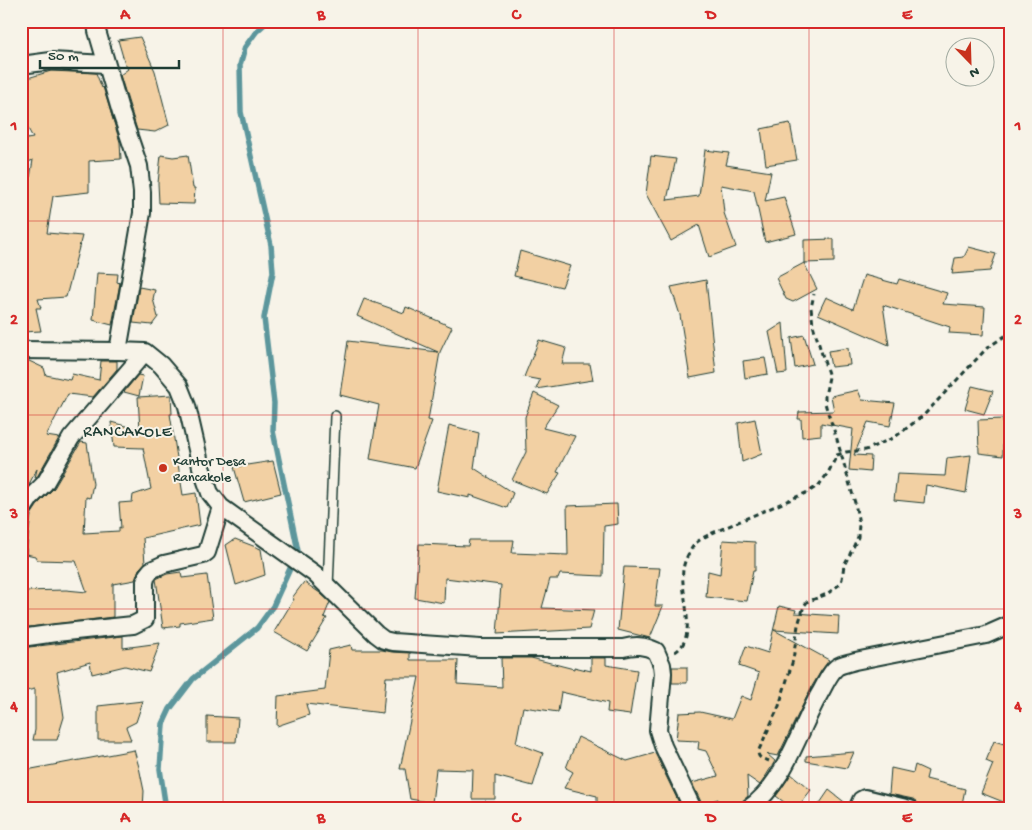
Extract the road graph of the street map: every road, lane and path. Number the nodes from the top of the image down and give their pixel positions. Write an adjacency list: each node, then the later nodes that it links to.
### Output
1 (96, 21): 2 (street)
2 (106, 64): 3 (street); 7 (street)
3 (21, 65)
4 (814, 294): 10 (path)
5 (1011, 332): 10 (path)
6 (21, 350): 7 (street)
7 (118, 351): 8 (street)
8 (145, 352): 11 (street); 12 (street)
9 (335, 416): 13 (lane)
10 (841, 454): 16 (path); 17 (path)
11 (221, 507): 13 (street); 15 (street)
12 (21, 512)
13 (328, 587): 16 (street)
14 (1011, 624): 17 (street)
15 (21, 638)
16 (660, 659): 18 (street)
17 (784, 766): 19 (street)
18 (693, 809)
19 (748, 809)
20 (857, 809): 21 (street)
21 (910, 809)

